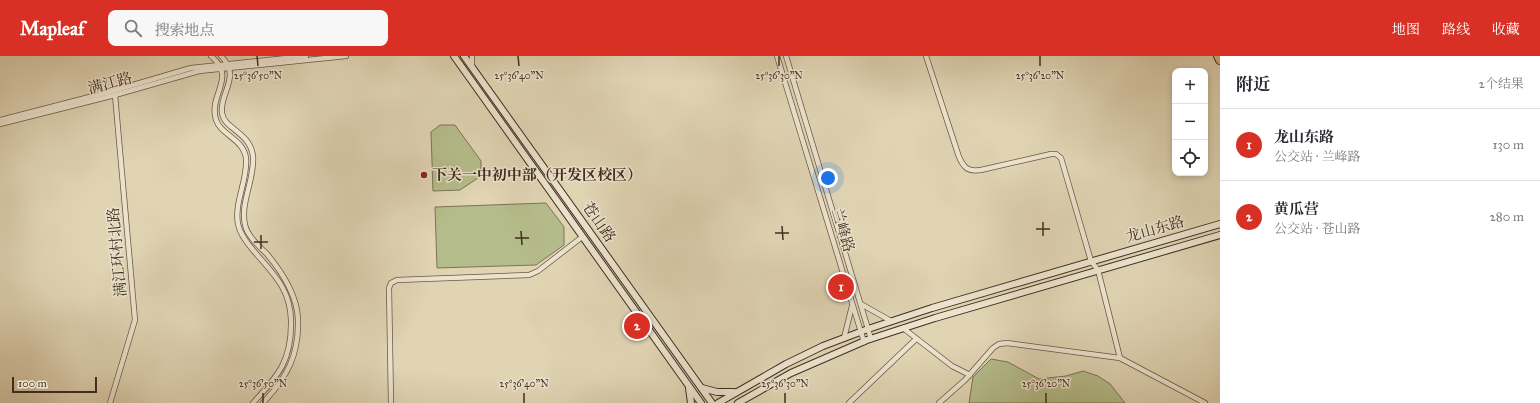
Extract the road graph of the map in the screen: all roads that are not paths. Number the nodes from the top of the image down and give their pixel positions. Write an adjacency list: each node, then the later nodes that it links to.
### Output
1 (211, 56): 14 (street)
2 (221, 56): 13 (street)
3 (306, 56): 13 (street, 满江路)
4 (346, 56): 13 (street, 满江路)
5 (454, 56): 21 (street, 苍山路)
6 (464, 56): 15 (street, 苍山路)
7 (472, 56): 15 (street)
8 (777, 56): 26 (street, 兰峰路)
9 (786, 56): 27 (street, 兰峰路)
10 (926, 56): 24 (street)
11 (1218, 56): 12 (highway)
12 (1220, 60)
13 (228, 66): 14 (street, 满江路); 22 (street)
14 (219, 67): 16 (street, 满江路); 17 (street, 满江路); 23 (street)
15 (472, 68): 41 (street, 苍山路)
16 (115, 95): 18 (street, 满江路); 44 (street, 满江环村北路)
17 (0, 120)
18 (0, 124)
19 (1220, 224): 24 (street, 龙山东路)
20 (1220, 235): 25 (street, 龙山东路)
21 (582, 237): 40 (street, 苍山路); 47 (street)
22 (264, 252): 23 (street); 38 (street)
23 (259, 257): 37 (street)
24 (1091, 261): 25 (street); 28 (street, 龙山东路)
25 (1098, 270): 29 (street, 龙山东路); 36 (street)
26 (852, 304): 31 (street, 兰峰路); 32 (street)
27 (861, 304): 28 (street); 30 (street, 兰峰路)
28 (891, 321): 30 (street, 龙山东路)
29 (903, 328): 33 (street, 龙山东路); 34 (street)
30 (868, 329): 31 (street, 龙山东路); 33 (street, 兰峰路)
31 (860, 331): 32 (street, 龙山东路); 35 (street, 兰峰路)
32 (844, 338): 42 (street, 龙山东路)
33 (871, 339): 35 (street, 龙山东路)
34 (916, 339): 39 (street); 53 (street)
35 (864, 342): 43 (street, 龙山东路)
36 (1120, 358): 39 (street); 55 (street)
37 (284, 363): 38 (street); 45 (street)
38 (291, 366): 46 (street)
39 (970, 375): 54 (street)
40 (687, 383): 48 (street); 49 (street, 苍山路)
41 (702, 388): 42 (street); 50 (street, 苍山路)
42 (738, 391): 51 (street, 龙山东路)
43 (744, 401): 52 (street, 龙山东路)
44 (110, 403)
45 (253, 403)
46 (263, 403)
47 (391, 403)
48 (691, 403)
49 (701, 403)
50 (712, 403)
51 (718, 403)
52 (738, 403)
53 (849, 403)
54 (939, 403)
55 (1205, 403)

